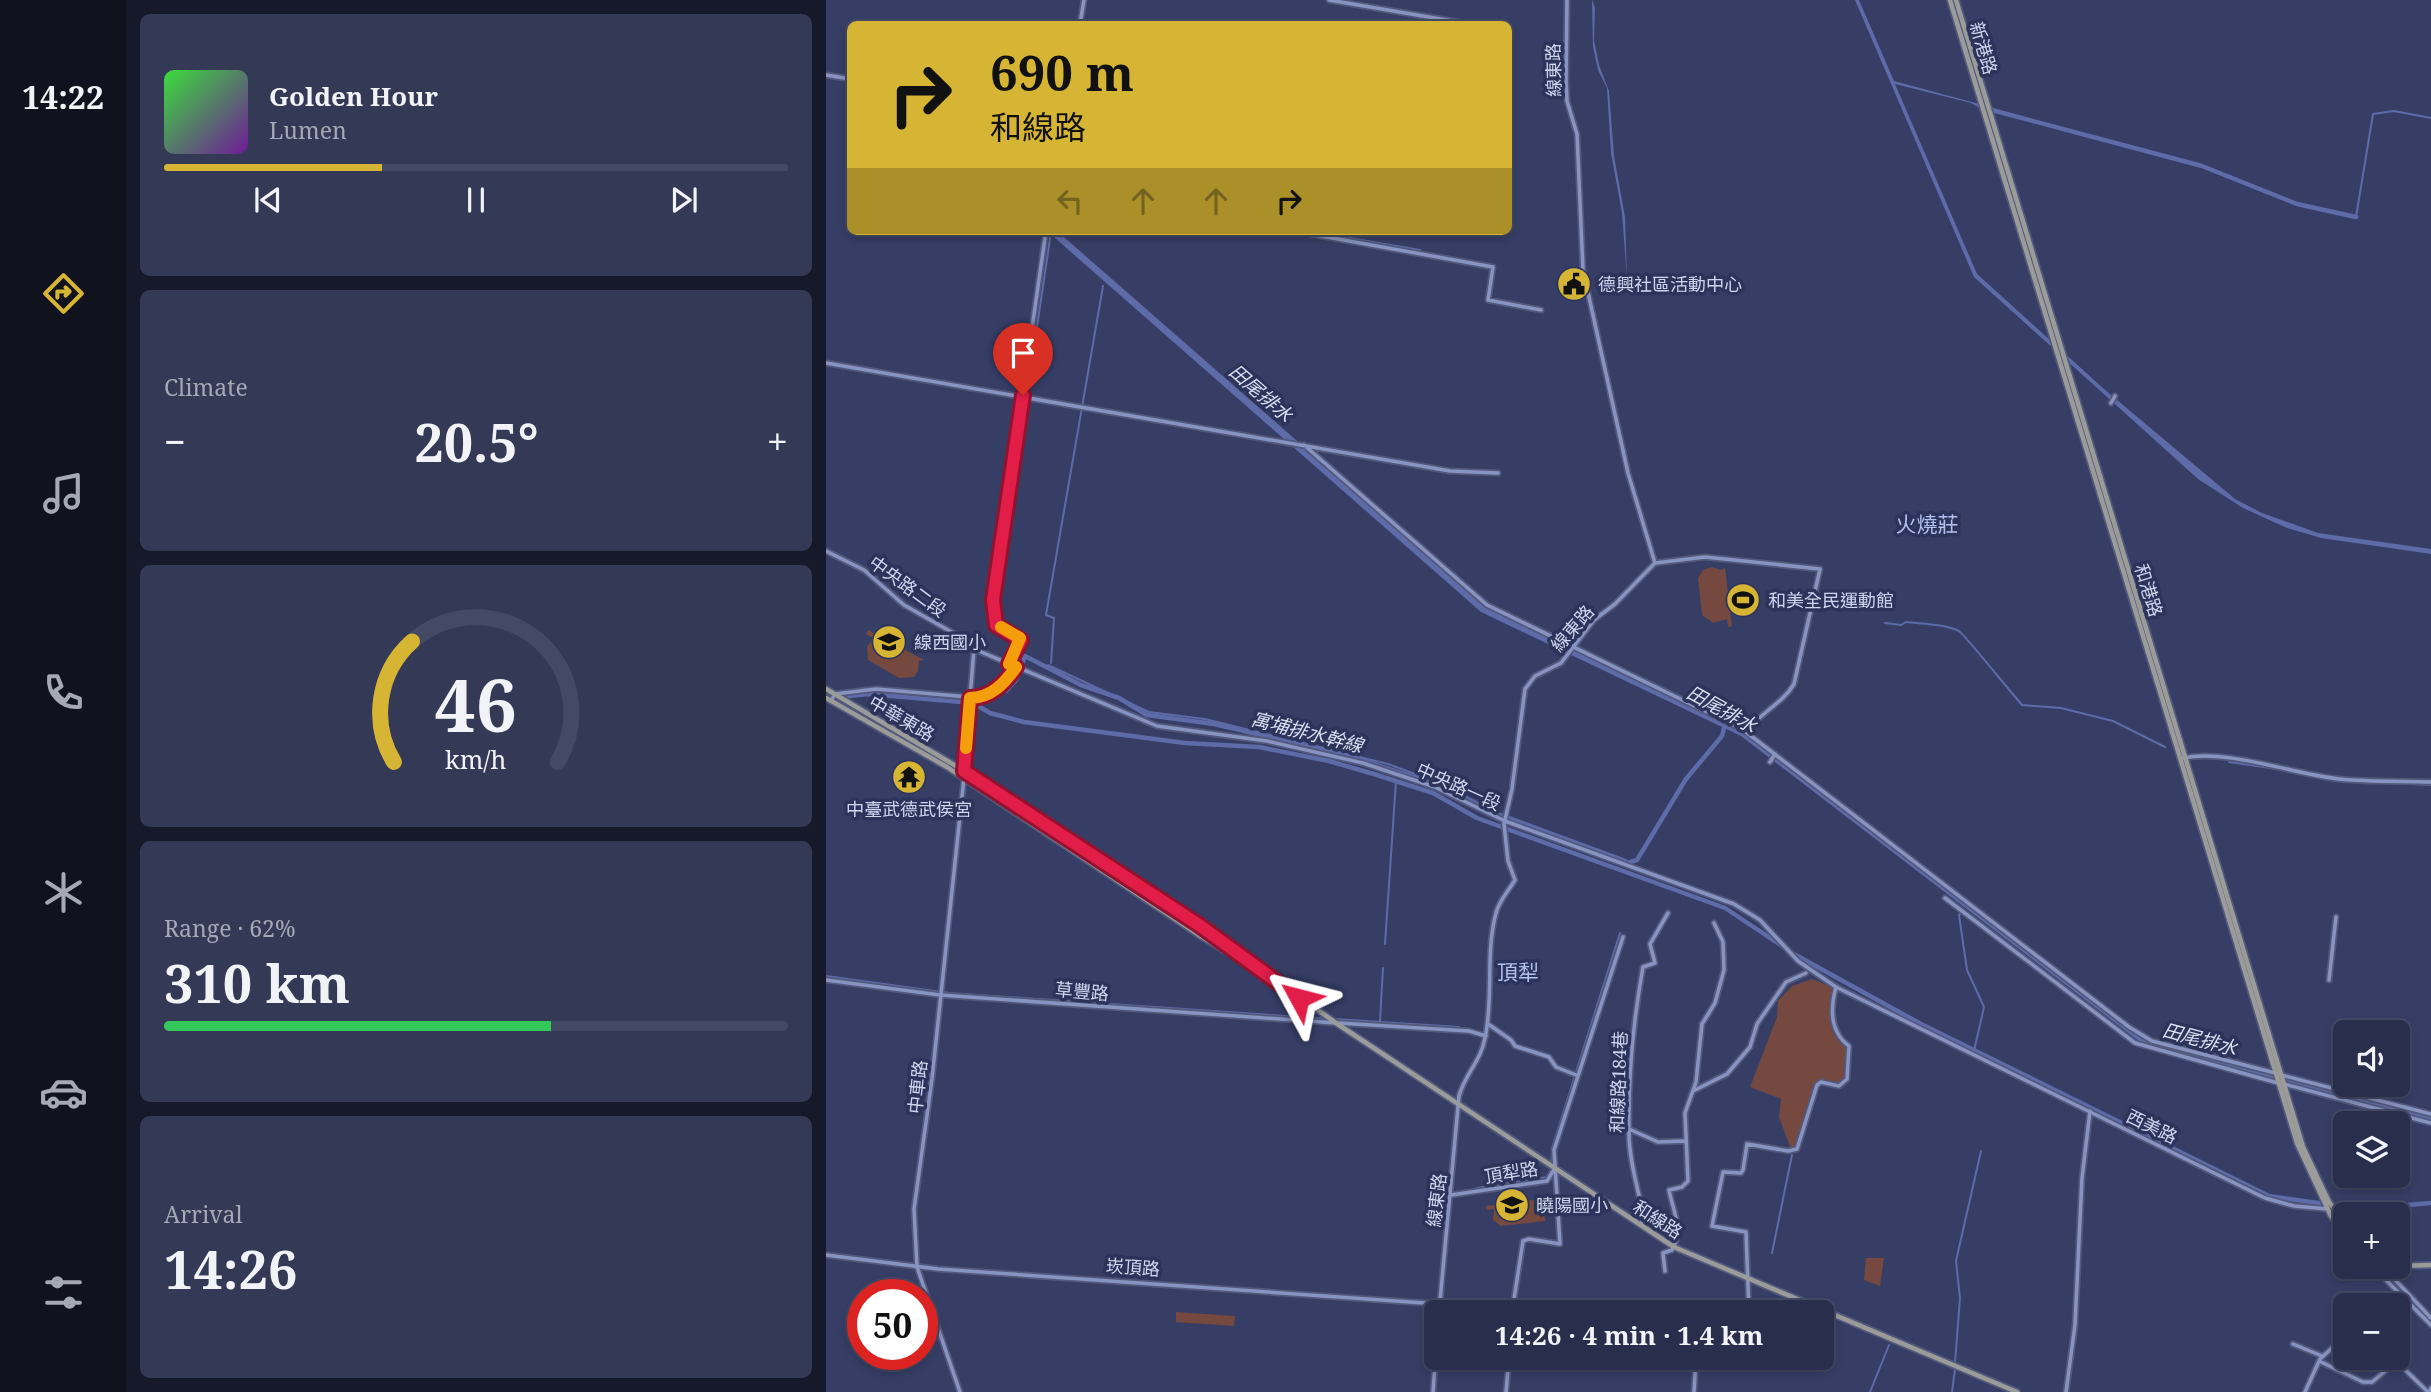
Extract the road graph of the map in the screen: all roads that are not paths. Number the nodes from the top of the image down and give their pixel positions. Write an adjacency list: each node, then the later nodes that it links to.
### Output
1 (1084, 0): 5 (street)
2 (1329, 0): 6 (street)
3 (1567, 0): 20 (street, 線東路)
4 (1953, 0): 9 (main road, 新港路)
5 (1080, 21)
6 (1452, 21)
7 (826, 75): 8 (street)
8 (847, 78)
9 (1986, 113): 31 (main road, 和港路)
10 (1046, 235): 14 (street)
11 (1316, 235): 12 (street)
12 (1541, 310)
13 (826, 363): 14 (street)
14 (1023, 395): 17 (street); 23 (street)
15 (2115, 396): 16 (street)
16 (2111, 403)
17 (1304, 445): 18 (street); 21 (street)
18 (1498, 474)
19 (826, 551): 22 (street, 中央路二段)
20 (1655, 563): 21 (street, 線東路); 29 (street)
21 (1574, 647): 29 (street); 36 (street, 線東路)
22 (974, 649): 23 (street, 中央路二段); 27 (street)
23 (1009, 664): 24 (street, 中央路一段)
24 (1016, 667): 27 (street); 36 (street, 中央路一段)
25 (826, 689): 26 (main road, 中華東路)
26 (835, 694): 27 (street); 28 (street); 33 (main road, 中華東路)
27 (970, 698): 33 (street)
28 (829, 699): 34 (main road, 中華東路)
29 (1746, 732): 30 (street)
30 (1774, 754): 32 (street); 52 (street)
31 (2183, 758): 35 (street); 55 (main road, 和港路)
32 (1770, 762)
33 (964, 771): 34 (street); 37 (main road, 和線路)
34 (964, 779): 37 (main road, 和線路); 48 (street, 中車路)
35 (2431, 782)
36 (1505, 821): 47 (street, 中央路一段); 50 (street, 線東路)
37 (1068, 843): 46 (main road, 和線路); 46 (main road, 和線路)
38 (1945, 898): 53 (street)
39 (1668, 913): 61 (street, 和線路184巷)
40 (2336, 917): 45 (street)
41 (1714, 923): 56 (street)
42 (1623, 937): 54 (street, 頂犁路)
43 (1806, 973): 56 (street)
44 (826, 980): 48 (street, 草豐路)
45 (2329, 980)
46 (1281, 985): 49 (main road, 和線路)
47 (1836, 987): 58 (street, 西美路); 77 (street)
48 (940, 995): 49 (street, 草豐路); 73 (street, 中車路)
49 (1336, 1023): 51 (street, 草豐路); 57 (main road, 和線路)
50 (1488, 1024): 51 (street, 線東路); 54 (street)
51 (1486, 1036): 57 (street, 線東路)
52 (2152, 1041): 53 (street); 55 (street)
53 (2148, 1049): 55 (street)
54 (1576, 1074): 63 (street, 頂犁路)
55 (2280, 1078): 59 (street); 60 (street); 65 (main road, 和港路)
56 (1692, 1093): 62 (street)
57 (1458, 1103): 63 (main road, 和線路); 64 (street, 線東路)
58 (2090, 1111): 65 (street, 西美路); 101 (street)
59 (2431, 1114)
60 (2431, 1123)
61 (1629, 1129): 62 (street); 68 (street, 和線路184巷)
62 (1685, 1141): 69 (street)
63 (1555, 1168): 64 (street, 頂犁路); 68 (main road, 和線路); 79 (street)
64 (1451, 1195): 78 (street, 線東路)
65 (2329, 1206): 66 (main road); 67 (main road)
66 (2333, 1210)
67 (2333, 1213)
68 (1641, 1225): 69 (main road, 和線路)
69 (1674, 1247): 74 (street); 77 (main road, 和線路)
70 (826, 1255): 73 (street, 崁頂路)
71 (2431, 1265): 72 (main road)
72 (2410, 1266)
73 (917, 1267): 81 (street, 崁頂路); 96 (street, 中車路)
74 (1665, 1271)
75 (2385, 1279): 83 (street)
76 (2395, 1279): 82 (street)
77 (1749, 1280): 80 (street); 100 (main road, 和線路)
78 (1439, 1300)
79 (1514, 1300)
80 (1749, 1300)
81 (1424, 1303)
82 (2431, 1318)
83 (2431, 1325)
84 (2293, 1344): 86 (street)
85 (2333, 1346): 86 (street)
86 (2322, 1356): 87 (street)
87 (2319, 1361): 88 (street); 102 (street)
88 (2333, 1368)
89 (1435, 1370): 97 (street)
90 (1507, 1370): 98 (street)
91 (1695, 1370): 99 (street)
92 (2338, 1370): 93 (street)
93 (2384, 1370)
94 (2406, 1370): 95 (street)
95 (2429, 1391)
96 (960, 1392)
97 (1433, 1392)
98 (1506, 1392)
99 (1694, 1392)
100 (2017, 1392)
101 (2066, 1392)
102 (2305, 1392)

